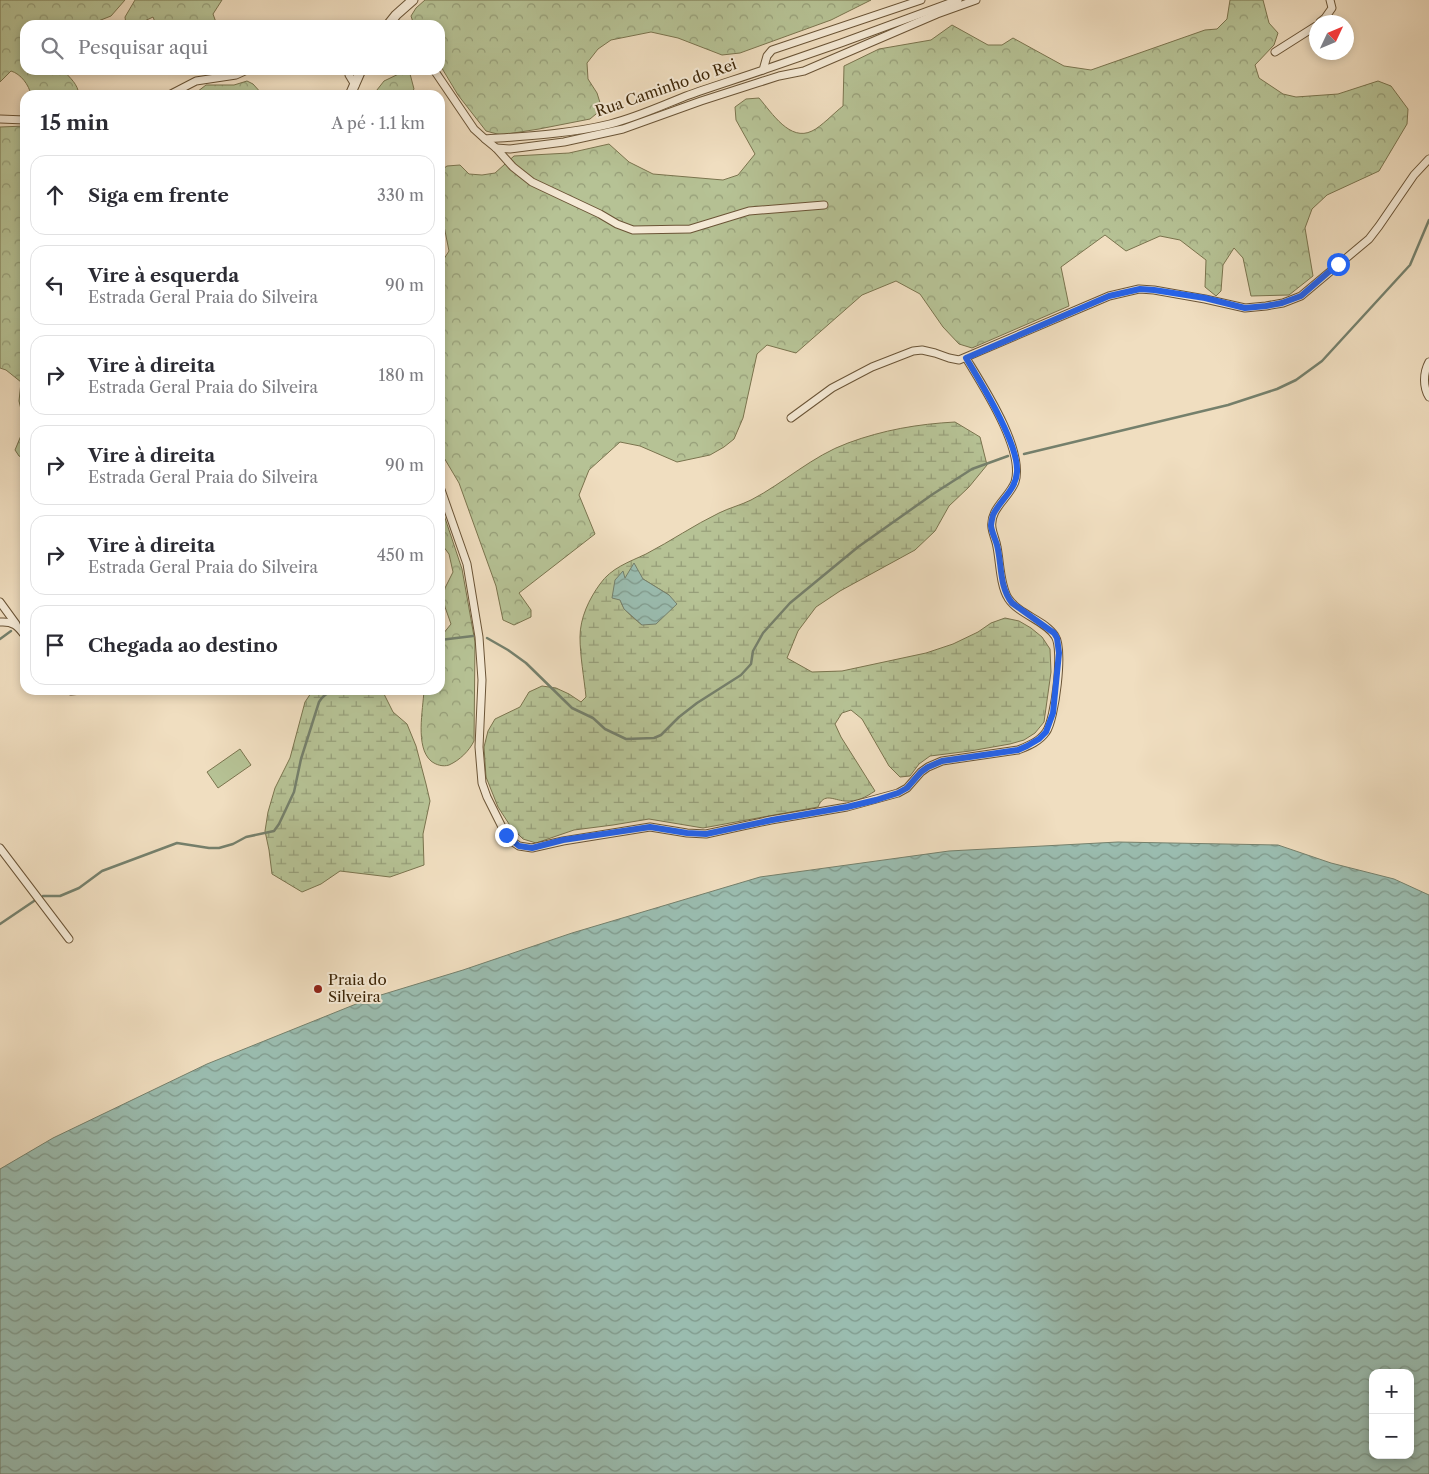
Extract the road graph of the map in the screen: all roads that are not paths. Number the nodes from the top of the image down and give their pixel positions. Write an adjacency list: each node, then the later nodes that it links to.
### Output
1 (413, 0): 7 (street)
2 (920, 0): 10 (street)
3 (958, 0): 10 (street, Rua Caminho do Rei)
4 (976, 0): 21 (street)
5 (1330, 0): 6 (street)
6 (1327, 15)
7 (395, 20)
8 (1309, 30): 9 (street)
9 (1275, 52)
10 (763, 70): 20 (street, Rua Caminho do Rei)
11 (236, 75): 16 (street)
12 (349, 75): 15 (street)
13 (359, 75): 15 (street)
14 (437, 75): 20 (street)
15 (354, 85): 17 (street)
16 (179, 90)
17 (352, 90)
18 (0, 119): 19 (street)
19 (20, 120)
20 (485, 139): 21 (street)
21 (496, 148): 23 (street)
22 (1429, 159): 24 (street)
23 (824, 205)
24 (966, 358): 27 (street); 28 (street)
25 (1429, 362): 26 (street)
26 (1429, 397)
27 (792, 418)
28 (445, 501)
29 (0, 602): 31 (street)
30 (0, 622): 31 (street)
31 (16, 625): 32 (street)
32 (20, 630)
33 (0, 848): 34 (street)
34 (69, 939)

